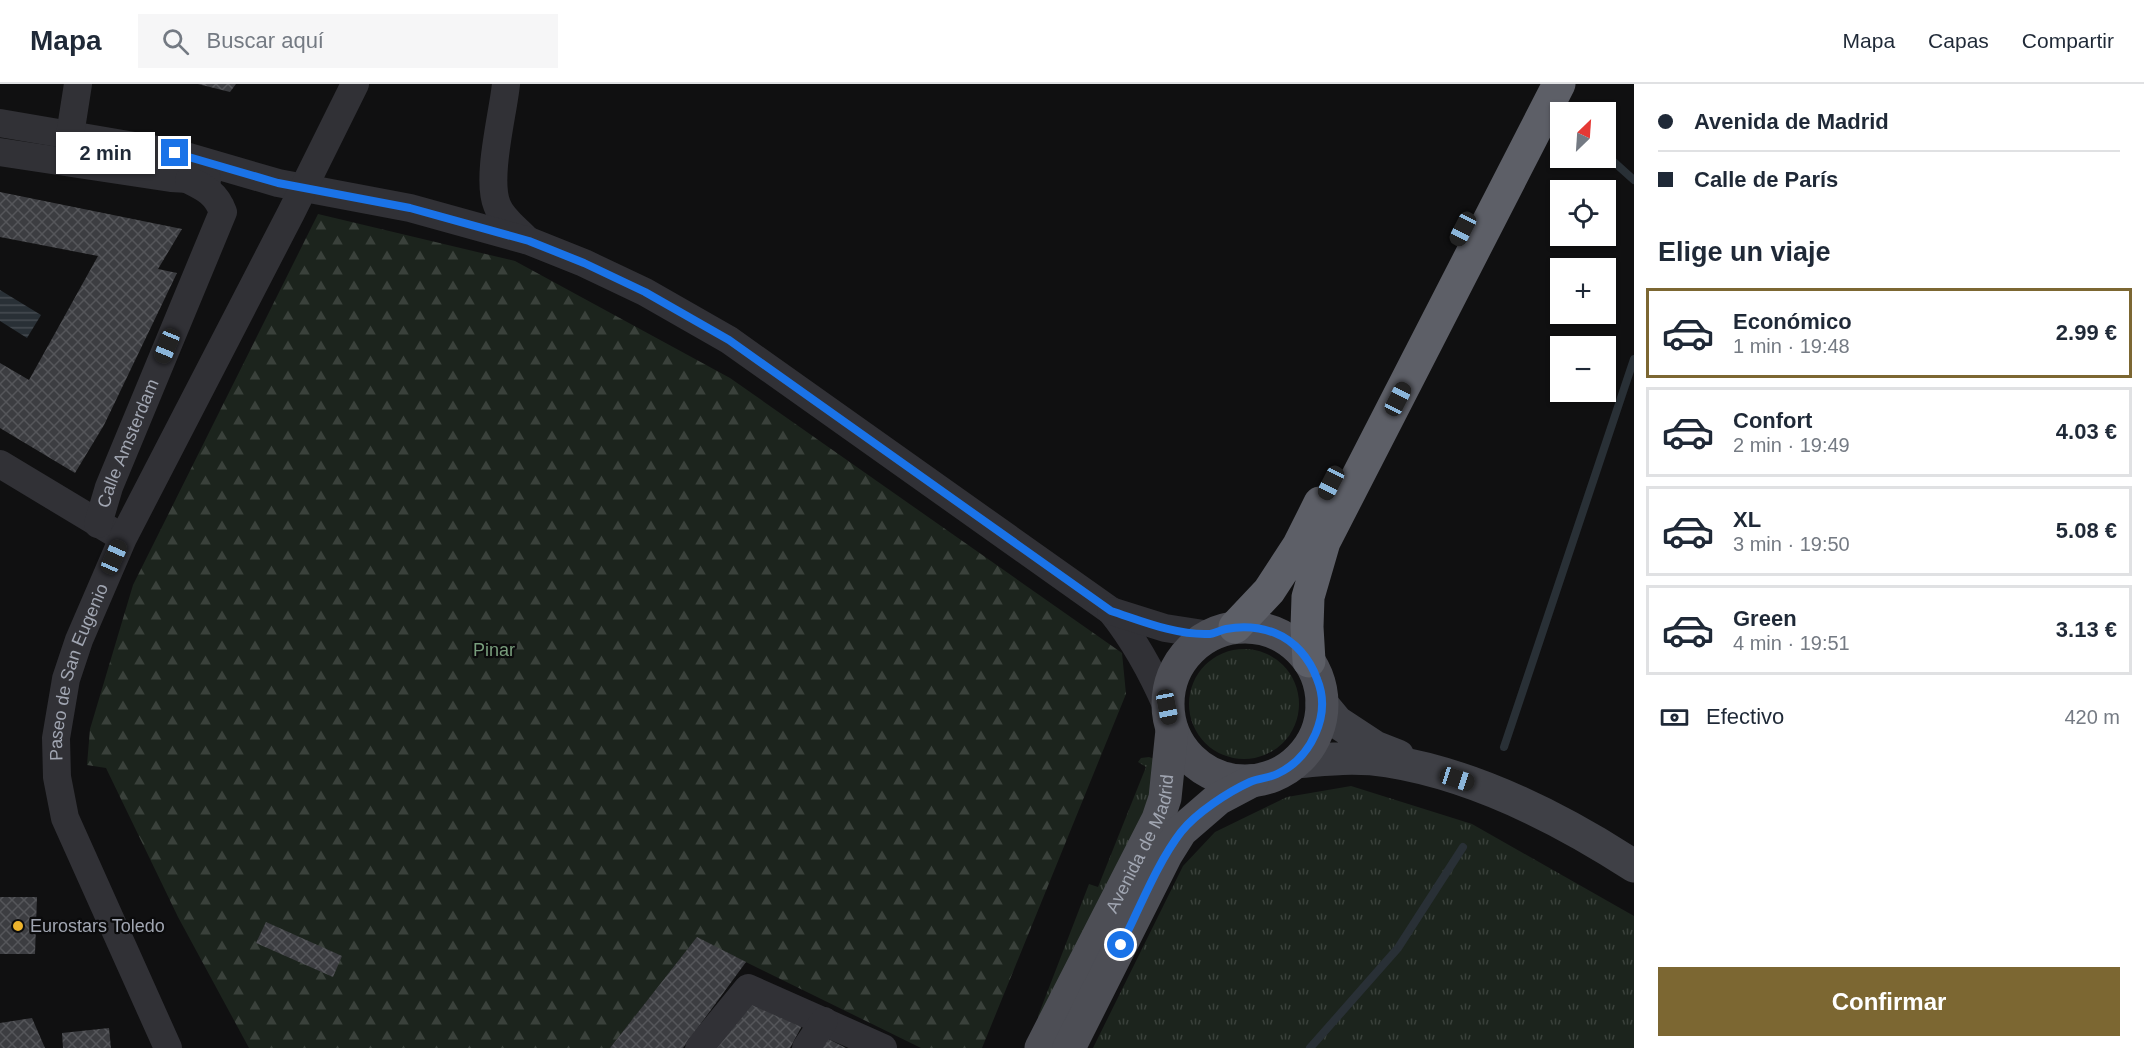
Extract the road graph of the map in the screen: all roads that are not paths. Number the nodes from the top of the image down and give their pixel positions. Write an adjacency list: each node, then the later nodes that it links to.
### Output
1 (78, 84): 7 (street)
2 (355, 84): 15 (street, Paseo de San Eugenio)
3 (506, 84): 12 (street)
4 (1534, 84): 17 (highway)
5 (1559, 84): 18 (highway)
6 (0, 123): 7 (street)
7 (70, 135): 9 (street); 11 (street)
8 (0, 152): 9 (street)
9 (84, 166): 10 (street)
10 (189, 180): 11 (street); 14 (street, Calle Amsterdam)
11 (278, 183): 12 (street)
12 (529, 241): 16 (street)
13 (0, 464): 14 (street)
14 (98, 524): 15 (street)
15 (123, 538): 26 (street, Paseo de San Eugenio)
16 (1111, 611): 17 (street); 20 (street)
17 (1223, 631): 18 (main road, Avenida de Madrid); 20 (main road, Avenida de Madrid)
18 (1309, 661): 19 (main road, Avenida de Madrid)
19 (1322, 704): 21 (main road, Avenida de Madrid); 22 (main road)
20 (1169, 718): 23 (main road, Avenida de Madrid); 30 (main road, Avenida de Madrid)
21 (1296, 762): 22 (main road); 23 (main road, Avenida de Madrid)
22 (1435, 772): 24 (main road)
23 (1252, 781): 31 (main road, Avenida de Madrid)
24 (1634, 866)
25 (824, 1021): 27 (street); 28 (street); 29 (street)
26 (168, 1048)
27 (699, 1048)
28 (806, 1048)
29 (884, 1048)
30 (1041, 1048)
31 (1069, 1048)

